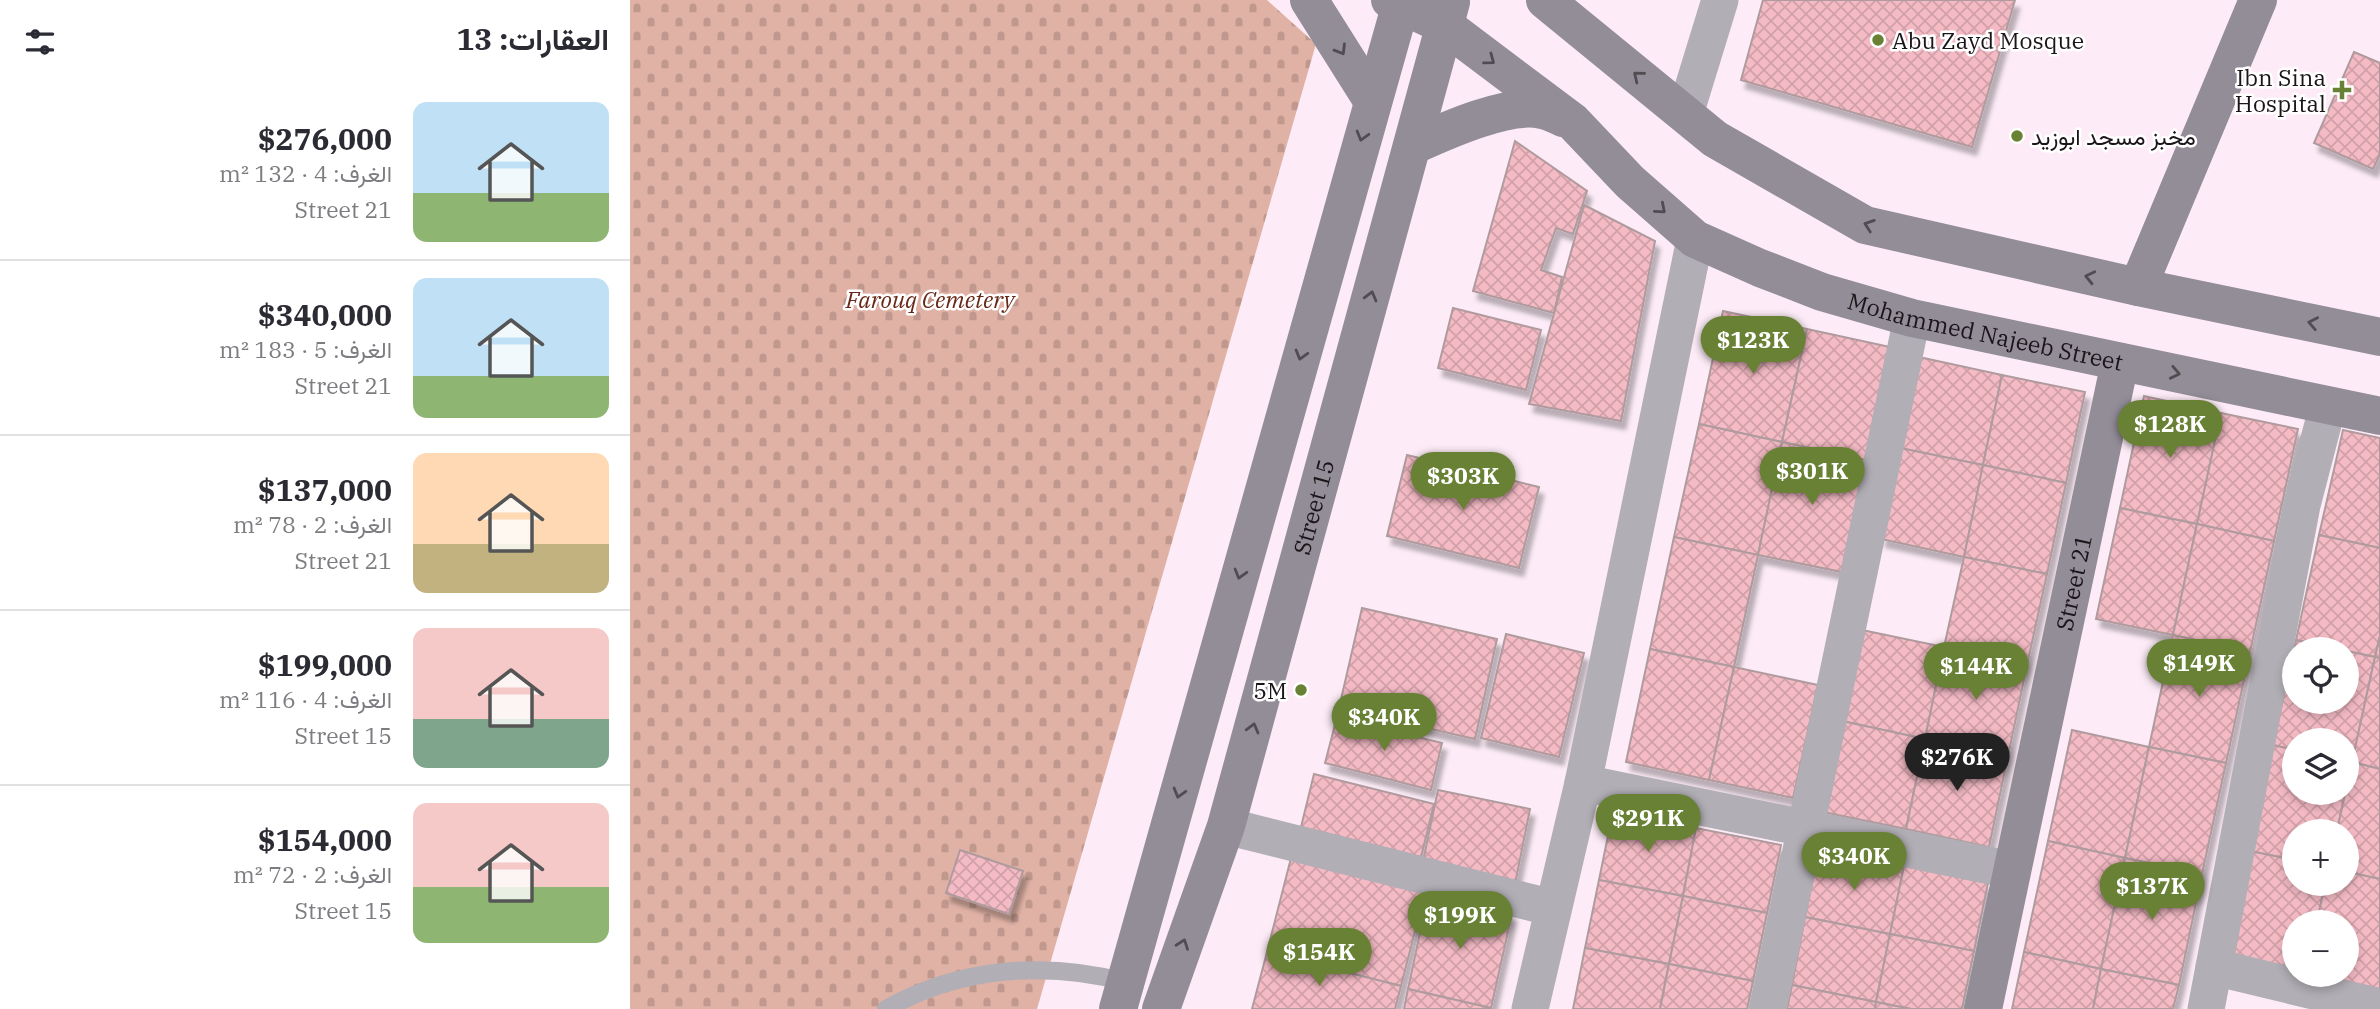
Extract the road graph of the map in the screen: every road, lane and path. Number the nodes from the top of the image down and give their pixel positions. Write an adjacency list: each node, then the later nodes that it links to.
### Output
1 (1309, 0): 9 (street, one-way to 9)
2 (1545, 0): 8 (street)
3 (1557, 0): 8 (street)
4 (1720, 0): 10 (street)
5 (2258, 0): 14 (street)
6 (1397, 1): 7 (street, Mohammed Najeeb Street); 9 (street)
7 (1448, 13): 11 (street, Mohammed Najeeb Street, one-way to 11); 12 (street, Street 15)
8 (1580, 30): 10 (street, one-way to 8)
9 (1372, 100): 26 (street, one-way to 26)
10 (1685, 114): 14 (street, one-way to 10)
11 (1573, 122): 12 (street); 13 (street, Mohammed Najeeb Street, one-way to 13)
12 (1412, 146): 21 (street, Street 15, one-way to 12)
13 (1695, 239): 15 (street, Mohammed Najeeb Street); 20 (street)
14 (2138, 287): 16 (street, one-way to 14)
15 (1912, 318): 17 (street, Mohammed Najeeb Street); 22 (street)
16 (2380, 337)
17 (2120, 362): 18 (street, Mohammed Najeeb Street, one-way to 18); 23 (street, Street 21)
18 (2328, 405): 19 (street, Mohammed Najeeb Street); 25 (street)
19 (2380, 416)
20 (1583, 783): 22 (street); 24 (street)
21 (1226, 825): 24 (street); 29 (street, Street 15, one-way to 21)
22 (1804, 828): 23 (street); 31 (street)
23 (2011, 870): 32 (street, Street 21)
24 (1553, 908): 30 (street)
25 (2214, 967): 27 (street); 33 (street)
26 (1122, 996): 28 (lane)
27 (2380, 1007)
28 (886, 1009)
29 (1161, 1009)
30 (1530, 1009)
31 (1768, 1009)
32 (1983, 1009)
33 (2206, 1009)

